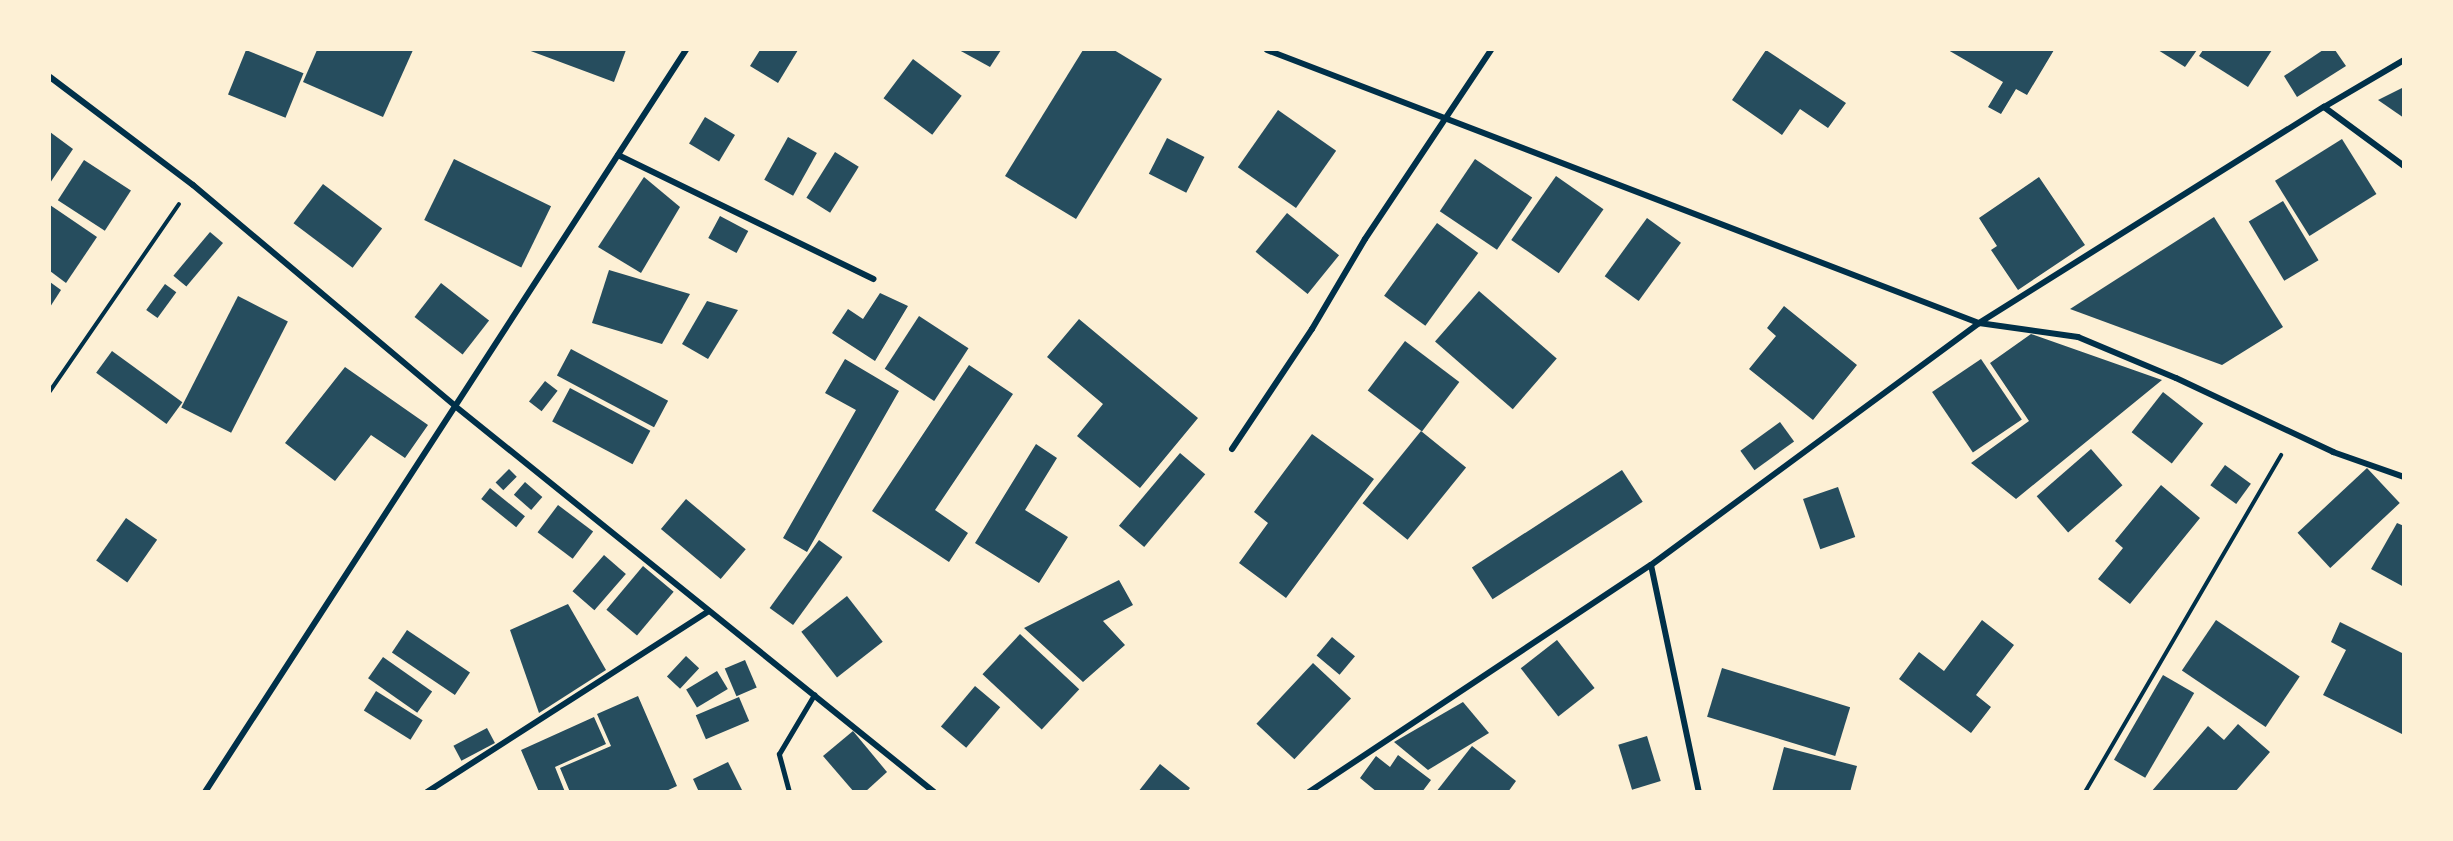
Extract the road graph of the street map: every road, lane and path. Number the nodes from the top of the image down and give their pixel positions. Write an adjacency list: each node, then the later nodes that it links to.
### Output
1 (686, 50): 8 (street)
2 (1267, 50): 7 (street)
3 (1491, 50): 7 (street)
4 (2403, 60): 6 (street)
5 (50, 77): 10 (street)
6 (2324, 107): 9 (street); 12 (street)
7 (1446, 117): 12 (street); 16 (street)
8 (618, 154): 11 (street); 14 (street)
9 (2403, 166)
10 (193, 185): 13 (path); 14 (street)
11 (873, 279)
12 (1978, 323): 15 (street); 18 (street)
13 (50, 391)
14 (455, 406): 19 (street); 21 (street)
15 (2293, 434): 17 (street); 27 (path)
16 (1232, 449)
17 (2403, 477)
18 (1651, 565): 25 (street); 26 (street)
19 (709, 611): 20 (street); 22 (street)
20 (814, 695): 23 (lane); 24 (street)
21 (206, 792)
22 (427, 792)
23 (789, 792)
24 (934, 792)
25 (1309, 792)
26 (1699, 792)
27 (2085, 792)

